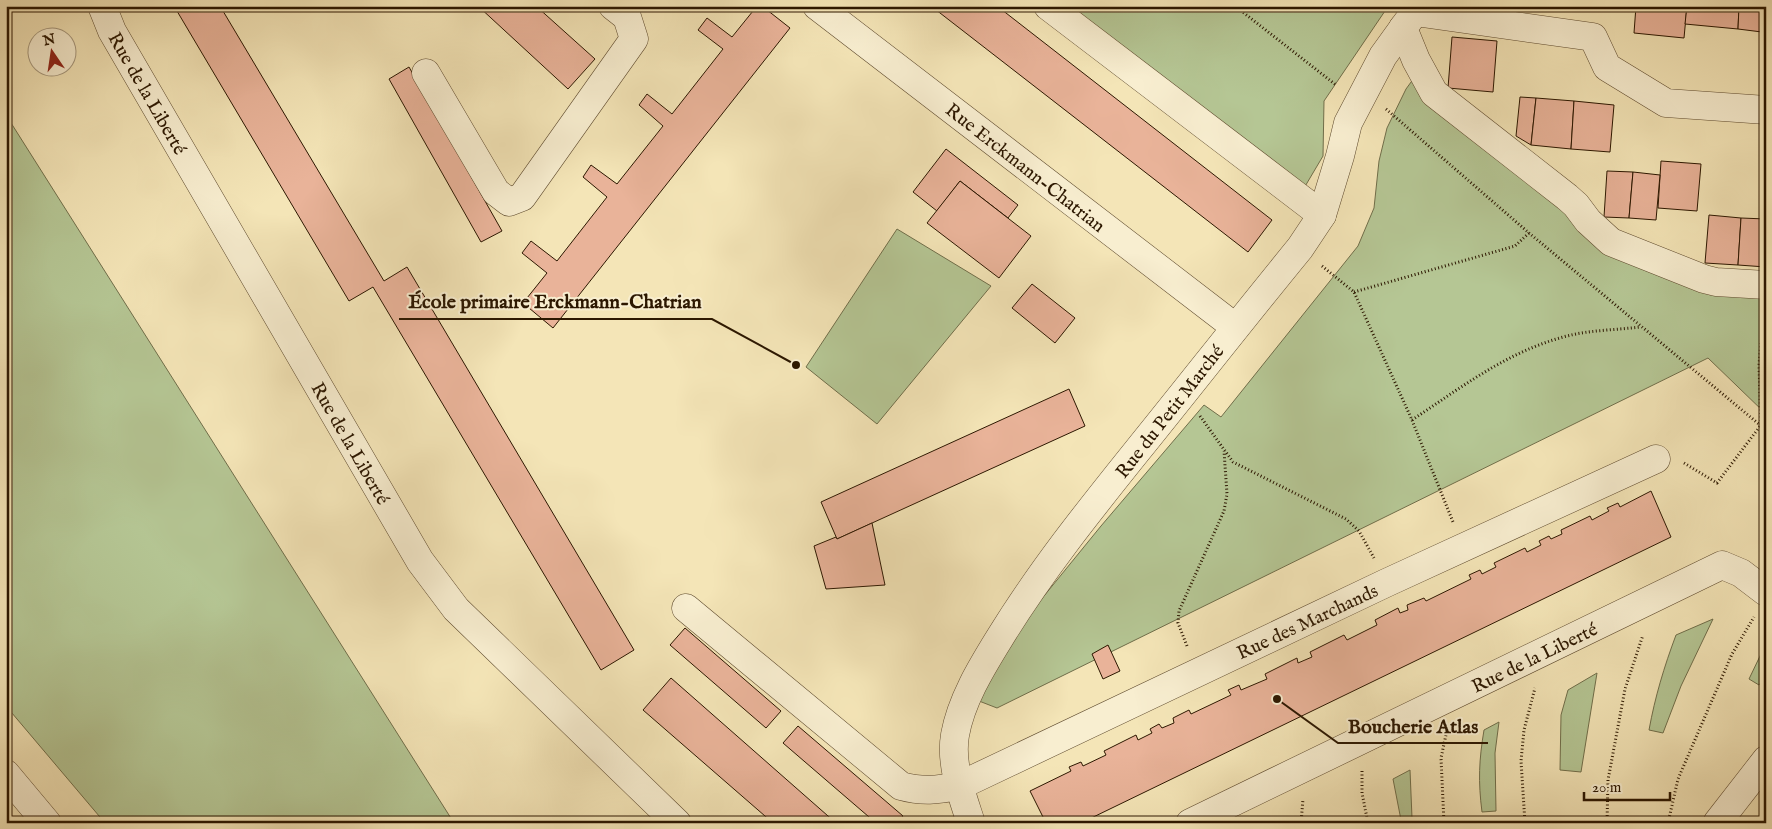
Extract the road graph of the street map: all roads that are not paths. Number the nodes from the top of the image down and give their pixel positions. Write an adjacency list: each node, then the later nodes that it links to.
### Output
1 (102, 6): 18 (street, Rue de la Liberté)
2 (613, 6): 6 (street)
3 (817, 6): 10 (street, Rue Erckmann-Chatrian)
4 (1048, 6): 8 (street)
5 (1412, 15): 7 (street); 8 (street, Rue du Petit Marché); 9 (street)
6 (426, 73)
7 (1766, 110)
8 (1322, 215): 10 (street, Rue du Petit Marché)
9 (1766, 285)
10 (1235, 327): 16 (street, Rue du Petit Marché)
11 (1656, 459): 16 (street, Rue des Marchands)
12 (1761, 602): 20 (street, Rue de la Liberté)
13 (686, 608): 16 (street, Rue des Marchands)
14 (1766, 760): 21 (street)
15 (6, 774): 17 (street)
16 (959, 786): 19 (street, Rue du Petit Marché)
17 (46, 823)
18 (677, 823)
19 (971, 823)
20 (1190, 823)
21 (1717, 823)

